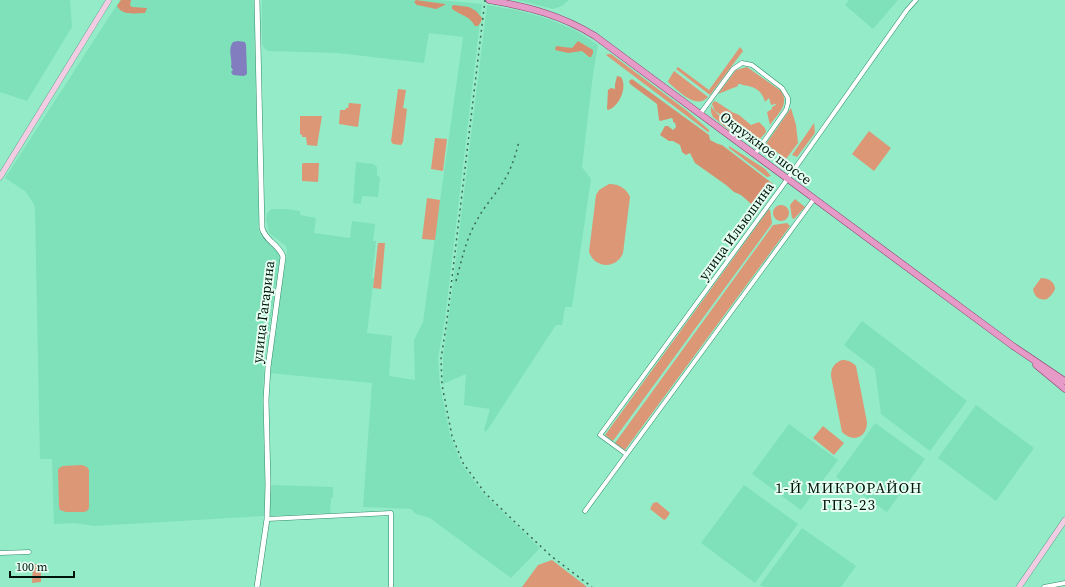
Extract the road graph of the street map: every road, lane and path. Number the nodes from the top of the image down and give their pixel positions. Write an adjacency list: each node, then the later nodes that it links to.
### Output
1 (109, 0): 7 (main road)
2 (257, 0): 15 (street, улица Гагарина)
3 (489, 0): 5 (main road, Окружное шоссе)
4 (916, 0): 8 (street, улица Ильюшина)
5 (700, 114): 6 (main road, Окружное шоссе); 6 (street)
6 (755, 154): 8 (main road, Окружное шоссе)
7 (0, 177)
8 (788, 179): 9 (main road, Окружное шоссе); 13 (street, улица Ильюшина)
9 (814, 199): 10 (main road, Окружное шоссе); 13 (street)
10 (1013, 346): 11 (main road, Окружное шоссе); 12 (main road, Окружное шоссе)
11 (1065, 381)
12 (1065, 389)
13 (626, 454): 14 (street)
14 (584, 511)
15 (267, 518): 20 (street, улица Гагарина); 21 (street)
16 (1065, 520): 22 (main road)
17 (29, 552): 18 (street)
18 (0, 553)
19 (1065, 583): 23 (street)
20 (257, 587)
21 (391, 587)
22 (1019, 587)
23 (1044, 587)

